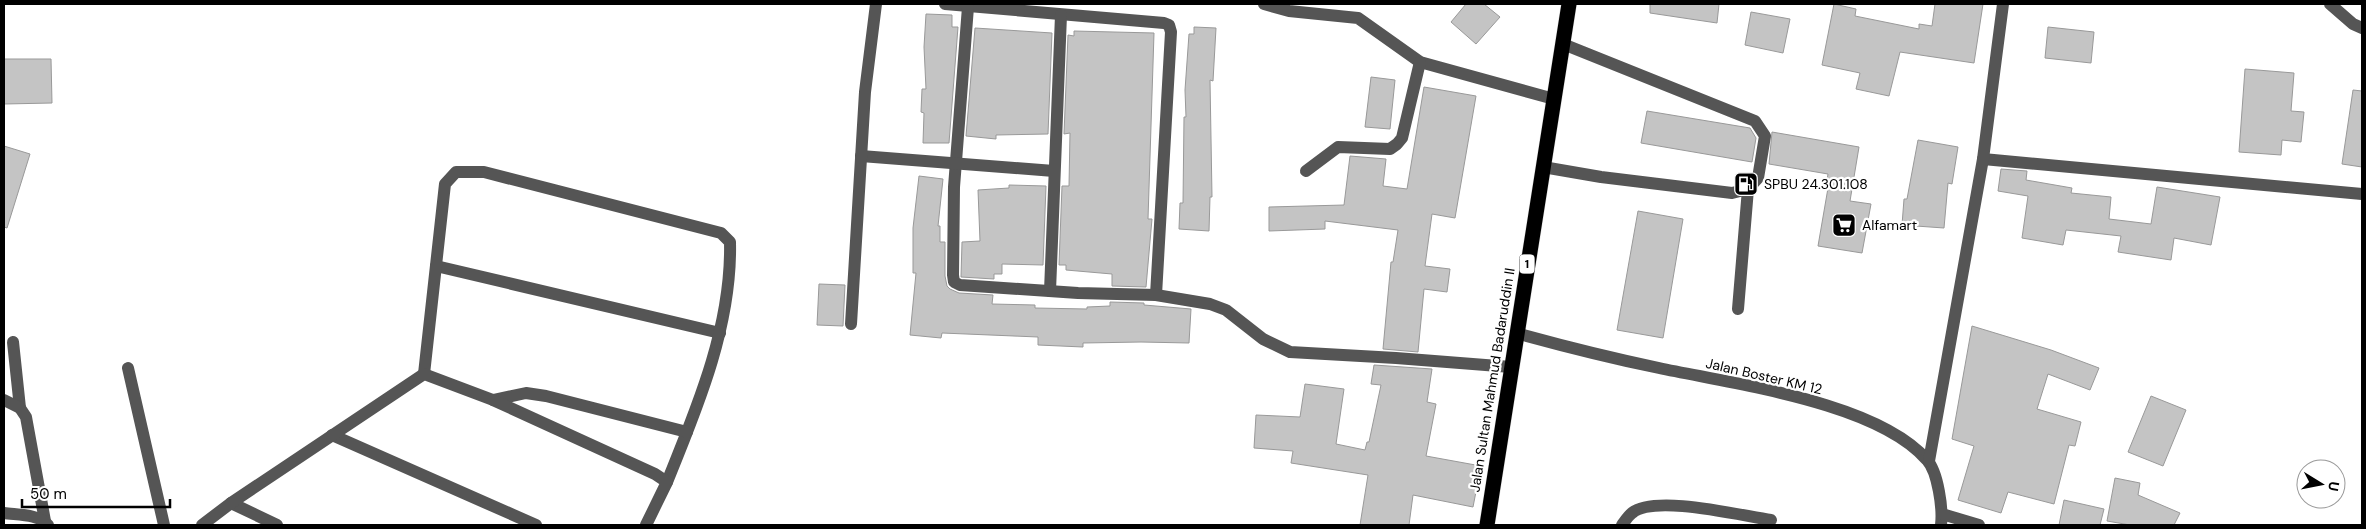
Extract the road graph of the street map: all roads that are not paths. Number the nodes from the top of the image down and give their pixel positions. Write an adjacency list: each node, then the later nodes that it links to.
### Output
1 (876, 4): 13 (street)
2 (945, 4): 7 (street)
3 (1264, 4): 11 (street)
4 (1569, 4): 10 (highway, Jalan Sultan Mahmud Badaruddin II / 1)
5 (2003, 4): 14 (street)
6 (2330, 4): 9 (street)
7 (968, 7): 8 (street); 15 (street)
8 (1061, 15): 17 (street); 23 (street)
9 (2362, 28)
10 (1563, 44): 12 (highway, Jalan Sultan Mahmud Badaruddin II / 1); 19 (street)
11 (1420, 62): 12 (street); 18 (street)
12 (1554, 99): 16 (highway, Jalan Sultan Mahmud Badaruddin II / 1)
13 (861, 156): 15 (street); 25 (street)
14 (1983, 159): 20 (street); 37 (street)
15 (956, 164): 17 (street); 22 (street)
16 (1543, 167): 19 (street); 27 (highway, Jalan Sultan Mahmud Badaruddin II / 1)
17 (1054, 171): 22 (street)
18 (1306, 171)
19 (1748, 189): 24 (street)
20 (2362, 194)
21 (436, 266): 26 (street); 26 (street); 31 (street)
22 (1050, 291): 23 (street)
23 (1156, 295): 29 (street)
24 (1738, 308)
25 (851, 324)
26 (720, 333): 35 (street)
27 (1516, 334): 29 (highway, Jalan Sultan Mahmud Badaruddin II / 1); 37 (street, Jalan Boster KM 12)
28 (13, 342): 34 (street)
29 (1511, 367): 49 (highway, Jalan Sultan Mahmud Badaruddin II / 1)
30 (128, 368): 44 (street)
31 (424, 374): 33 (street); 36 (street)
32 (4, 400): 34 (street)
33 (493, 400): 35 (street); 38 (street)
34 (20, 408): 43 (street)
35 (687, 432): 38 (street)
36 (332, 435): 39 (street); 47 (street)
37 (1929, 461): 42 (street, Jalan Boster KM 12)
38 (667, 482): 48 (street)
39 (232, 503): 45 (street); 46 (street)
40 (4, 513): 43 (street)
41 (1771, 520): 50 (street)
42 (1942, 520): 51 (street)
43 (46, 523)
44 (164, 525)
45 (202, 525)
46 (277, 525)
47 (536, 525)
48 (646, 525)
49 (1486, 525)
50 (1622, 525)
51 (1979, 525)

